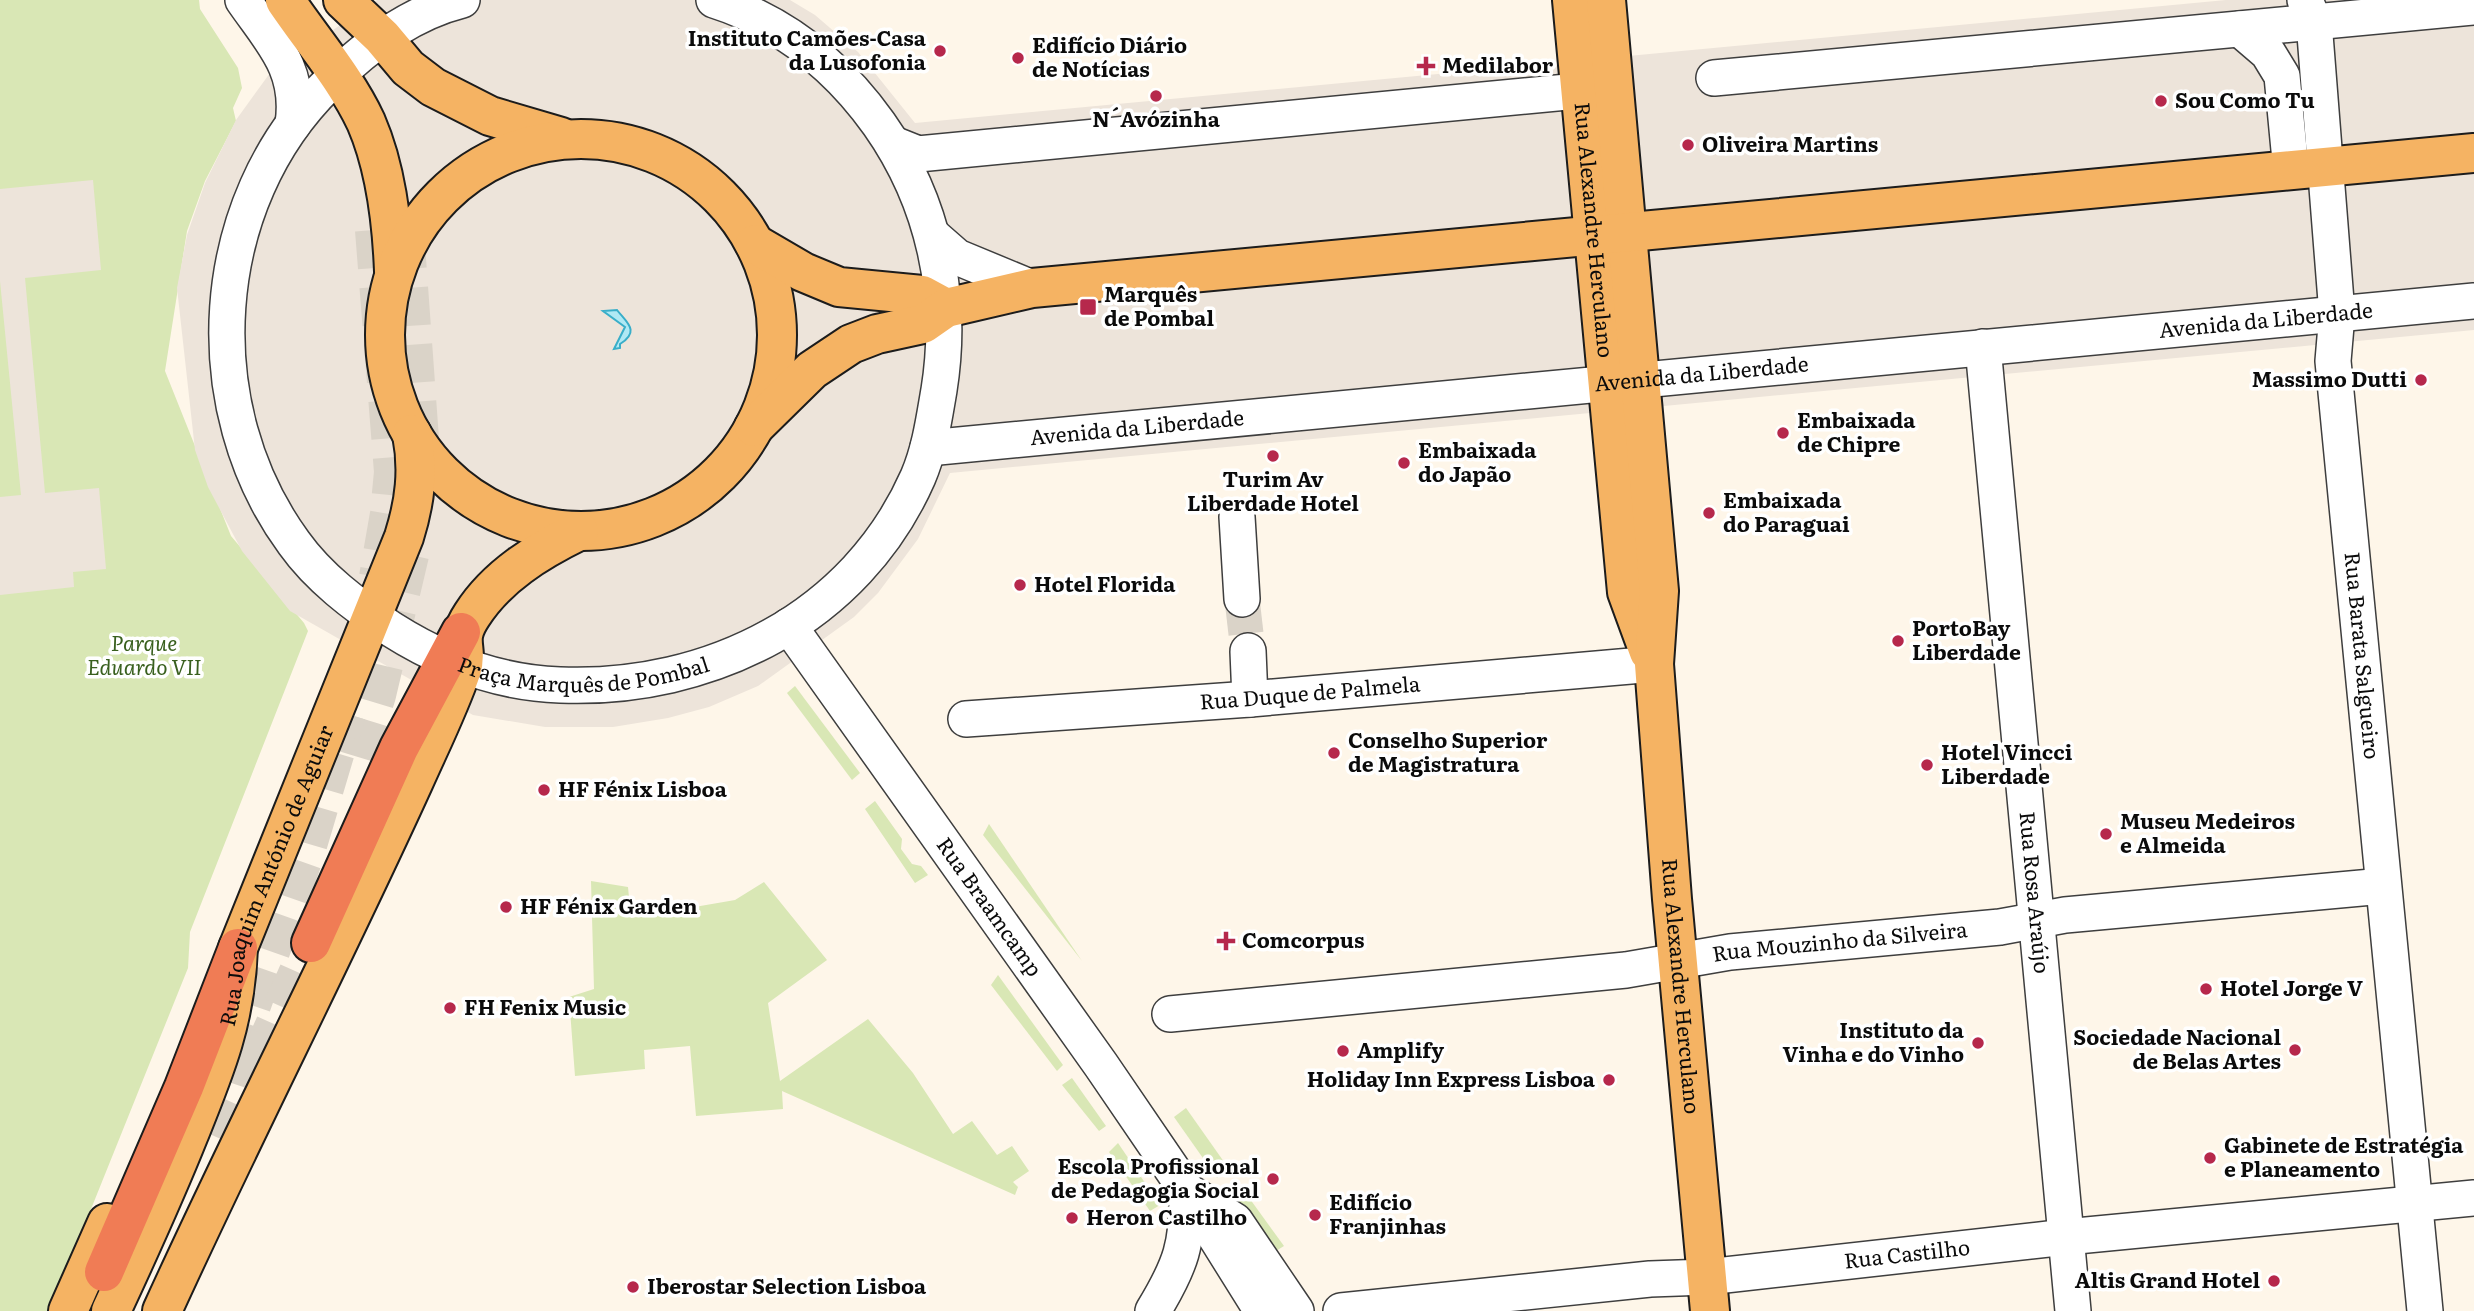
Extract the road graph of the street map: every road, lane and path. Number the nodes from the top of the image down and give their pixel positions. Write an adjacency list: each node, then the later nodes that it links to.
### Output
1 (243, 0): 18 (street)
2 (285, 0): 15 (main road)
3 (343, 0): 13 (main road)
4 (364, 0): 13 (main road)
5 (462, 0): 13 (street, Praça Marquês de Pombal)
6 (714, 0): 14 (street, Praça Marquês de Pombal)
7 (767, 0): 14 (street)
8 (1572, 0): 17 (main road, Rua Alexandre Herculano)
9 (1606, 0): 17 (main road, Rua Alexandre Herculano)
10 (2474, 7): 11 (street)
11 (2310, 11): 12 (street); 22 (street, Rua Barata Salgueiro)
12 (2240, 29): 16 (street); 22 (street)
13 (382, 37): 15 (street, Praça Marquês de Pombal); 19 (main road)
14 (803, 44): 20 (street, Praça Marquês de Pombal)
15 (337, 75): 18 (street, Praça Marquês de Pombal); 26 (main road)
16 (1714, 78)
17 (1597, 89): 20 (street); 23 (main road, Rua Alexandre Herculano)
18 (293, 124): 39 (street, Praça Marquês de Pombal)
19 (566, 139): 25 (main road); 26 (main road)
20 (893, 144): 24 (street, Praça Marquês de Pombal)
21 (2474, 153): 22 (main road)
22 (2309, 169): 23 (main road); 30 (street, Rua Barata Salgueiro)
23 (1611, 234): 27 (main road); 32 (main road, Rua Alexandre Herculano)
24 (933, 236): 27 (street); 29 (street, Praça Marquês de Pombal)
25 (755, 243): 29 (main road); 33 (main road)
26 (394, 277): 34 (main road)
27 (1032, 288): 29 (main road)
28 (2474, 301): 30 (street, Avenida da Liberdade)
29 (946, 308): 33 (main road); 35 (street, Praça Marquês de Pombal)
30 (2337, 314): 31 (street, Avenida da Liberdade); 46 (street, Rua Barata Salgueiro)
31 (1983, 348): 32 (street, Avenida da Liberdade); 47 (street, Rua Rosa Araújo)
32 (1624, 381): 35 (street, Avenida da Liberdade); 43 (main road, Rua Alexandre Herculano)
33 (754, 427): 37 (main road)
34 (412, 434): 37 (main road); 39 (main road, Rua Joaquim António de Aguiar)
35 (929, 447): 40 (street, Praça Marquês de Pombal)
36 (1237, 517): 38 (street)
37 (579, 531): 42 (main road)
38 (1242, 599)
39 (372, 616): 42 (street, Praça Marquês de Pombal); 49 (main road, Rua Joaquim António de Aguiar)
40 (789, 626): 42 (street, Praça Marquês de Pombal); 52 (street, Rua Braamcamp)
41 (1248, 651): 44 (street)
42 (457, 652): 48 (highway); 60 (main road)
43 (1654, 664): 44 (street, Rua Duque de Palmela); 50 (main road, Rua Alexandre Herculano)
44 (1250, 699): 45 (street, Rua Duque de Palmela)
45 (966, 719)
46 (2384, 886): 47 (street, Rua Mouzinho da Silveira); 54 (street, Rua Barata Salgueiro)
47 (2036, 921): 50 (street, Rua Mouzinho da Silveira); 55 (street, Rua Rosa Araújo)
48 (311, 943)
49 (238, 948): 56 (highway); 58 (main road); 59 (main road, Rua Joaquim António de Aguiar)
50 (1677, 961): 51 (street, Rua Mouzinho da Silveira); 57 (main road, Rua Alexandre Herculano)
51 (1170, 1014)
52 (1186, 1191): 61 (street); 62 (street, Rua Braamcamp); 63 (street, Rua Braamcamp)
53 (2474, 1198): 54 (street, Rua Castilho)
54 (2415, 1204): 55 (street, Rua Castilho); 66 (street, Rua Barata Salgueiro)
55 (2066, 1237): 57 (street, Rua Castilho); 65 (street, Rua Rosa Araújo)
56 (104, 1272)
57 (1709, 1294): 64 (street, Rua Castilho)
58 (68, 1310)
59 (110, 1311)
60 (162, 1311)
61 (1153, 1311)
62 (1262, 1311)
63 (1297, 1311)
64 (1341, 1311)
65 (2073, 1311)
66 (2425, 1311)

